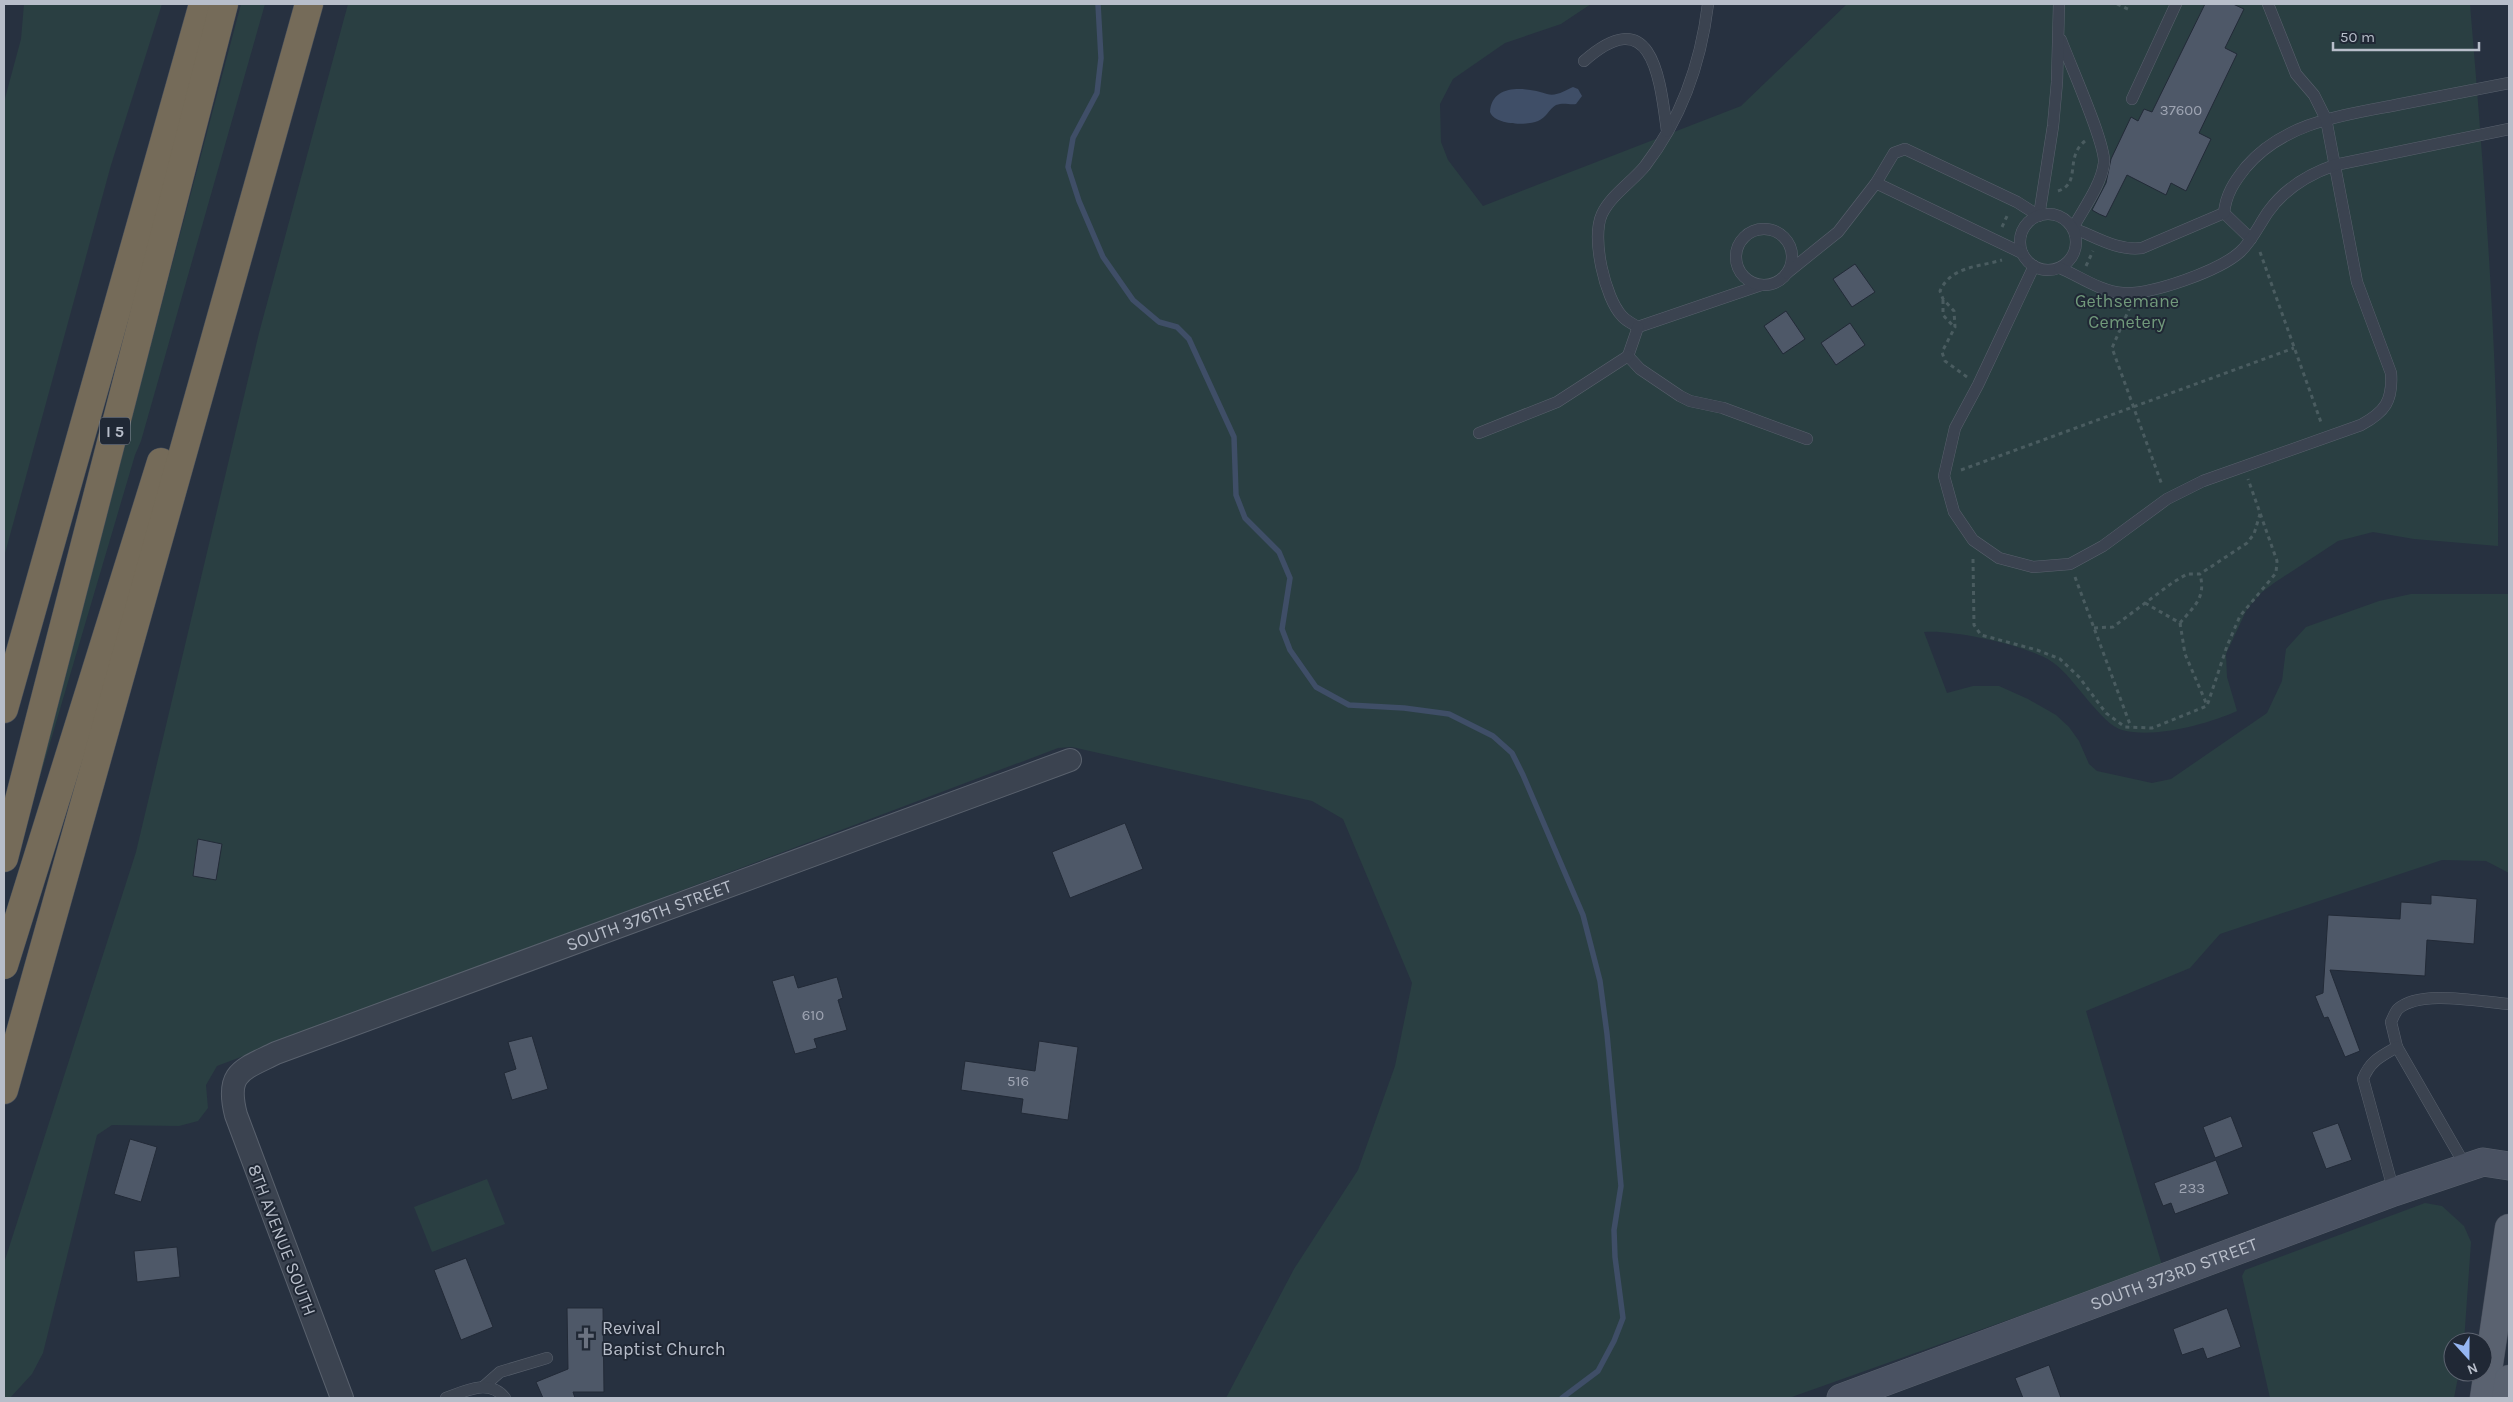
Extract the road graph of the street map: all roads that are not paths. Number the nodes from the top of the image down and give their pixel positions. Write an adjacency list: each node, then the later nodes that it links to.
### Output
1 (203, 4): 31 (highway, I 5)
2 (224, 4): 33 (highway, I 5)
3 (309, 4): 26 (highway)
4 (1708, 4): 14 (lane)
5 (2058, 4): 8 (lane)
6 (2176, 4): 11 (lane)
7 (2268, 4): 12 (lane)
8 (2059, 35): 18 (lane); 19 (lane)
9 (1584, 61): 14 (lane)
10 (2509, 83): 12 (lane)
11 (2132, 99)
12 (2326, 119): 15 (lane); 17 (lane)
13 (2509, 129): 15 (lane)
14 (1667, 131): 27 (lane)
15 (2335, 165): 20 (lane); 22 (lane)
16 (1876, 183): 18 (lane); 21 (lane); 24 (lane)
17 (2224, 214): 19 (lane); 20 (lane)
18 (2039, 216): 19 (lane); 21 (lane)
19 (2073, 228): 23 (lane)
20 (2251, 239): 23 (lane)
21 (2022, 253): 22 (lane)
22 (2034, 266): 23 (lane)
23 (2060, 268)
24 (1787, 273): 25 (lane); 25 (lane)
25 (1761, 285): 27 (lane)
26 (229, 290): 34 (highway); 38 (highway)
27 (1638, 327): 28 (lane)
28 (1628, 356): 29 (lane); 30 (lane)
29 (1479, 433)
30 (1807, 439)
31 (4, 709)
32 (1070, 760): 37 (street, SOUTH 376TH STREET)
33 (4, 858)
34 (4, 965)
35 (2509, 1004): 36 (lane)
36 (2397, 1047): 40 (lane); 41 (lane)
37 (234, 1080): 46 (street, 8TH AVENUE SOUTH)
38 (4, 1090)
39 (2509, 1166): 40 (street, SOUTH 373RD STREET)
40 (2466, 1168): 41 (street, SOUTH 373RD STREET)
41 (2394, 1192): 49 (street, SOUTH 373RD STREET)
42 (2509, 1228): 50 (main road)
43 (547, 1358): 45 (lane)
44 (2509, 1379): 51 (main road)
45 (483, 1387): 47 (lane); 48 (lane)
46 (342, 1398)
47 (446, 1398)
48 (505, 1398)
49 (1841, 1398)
50 (2484, 1398)
51 (2506, 1398)

